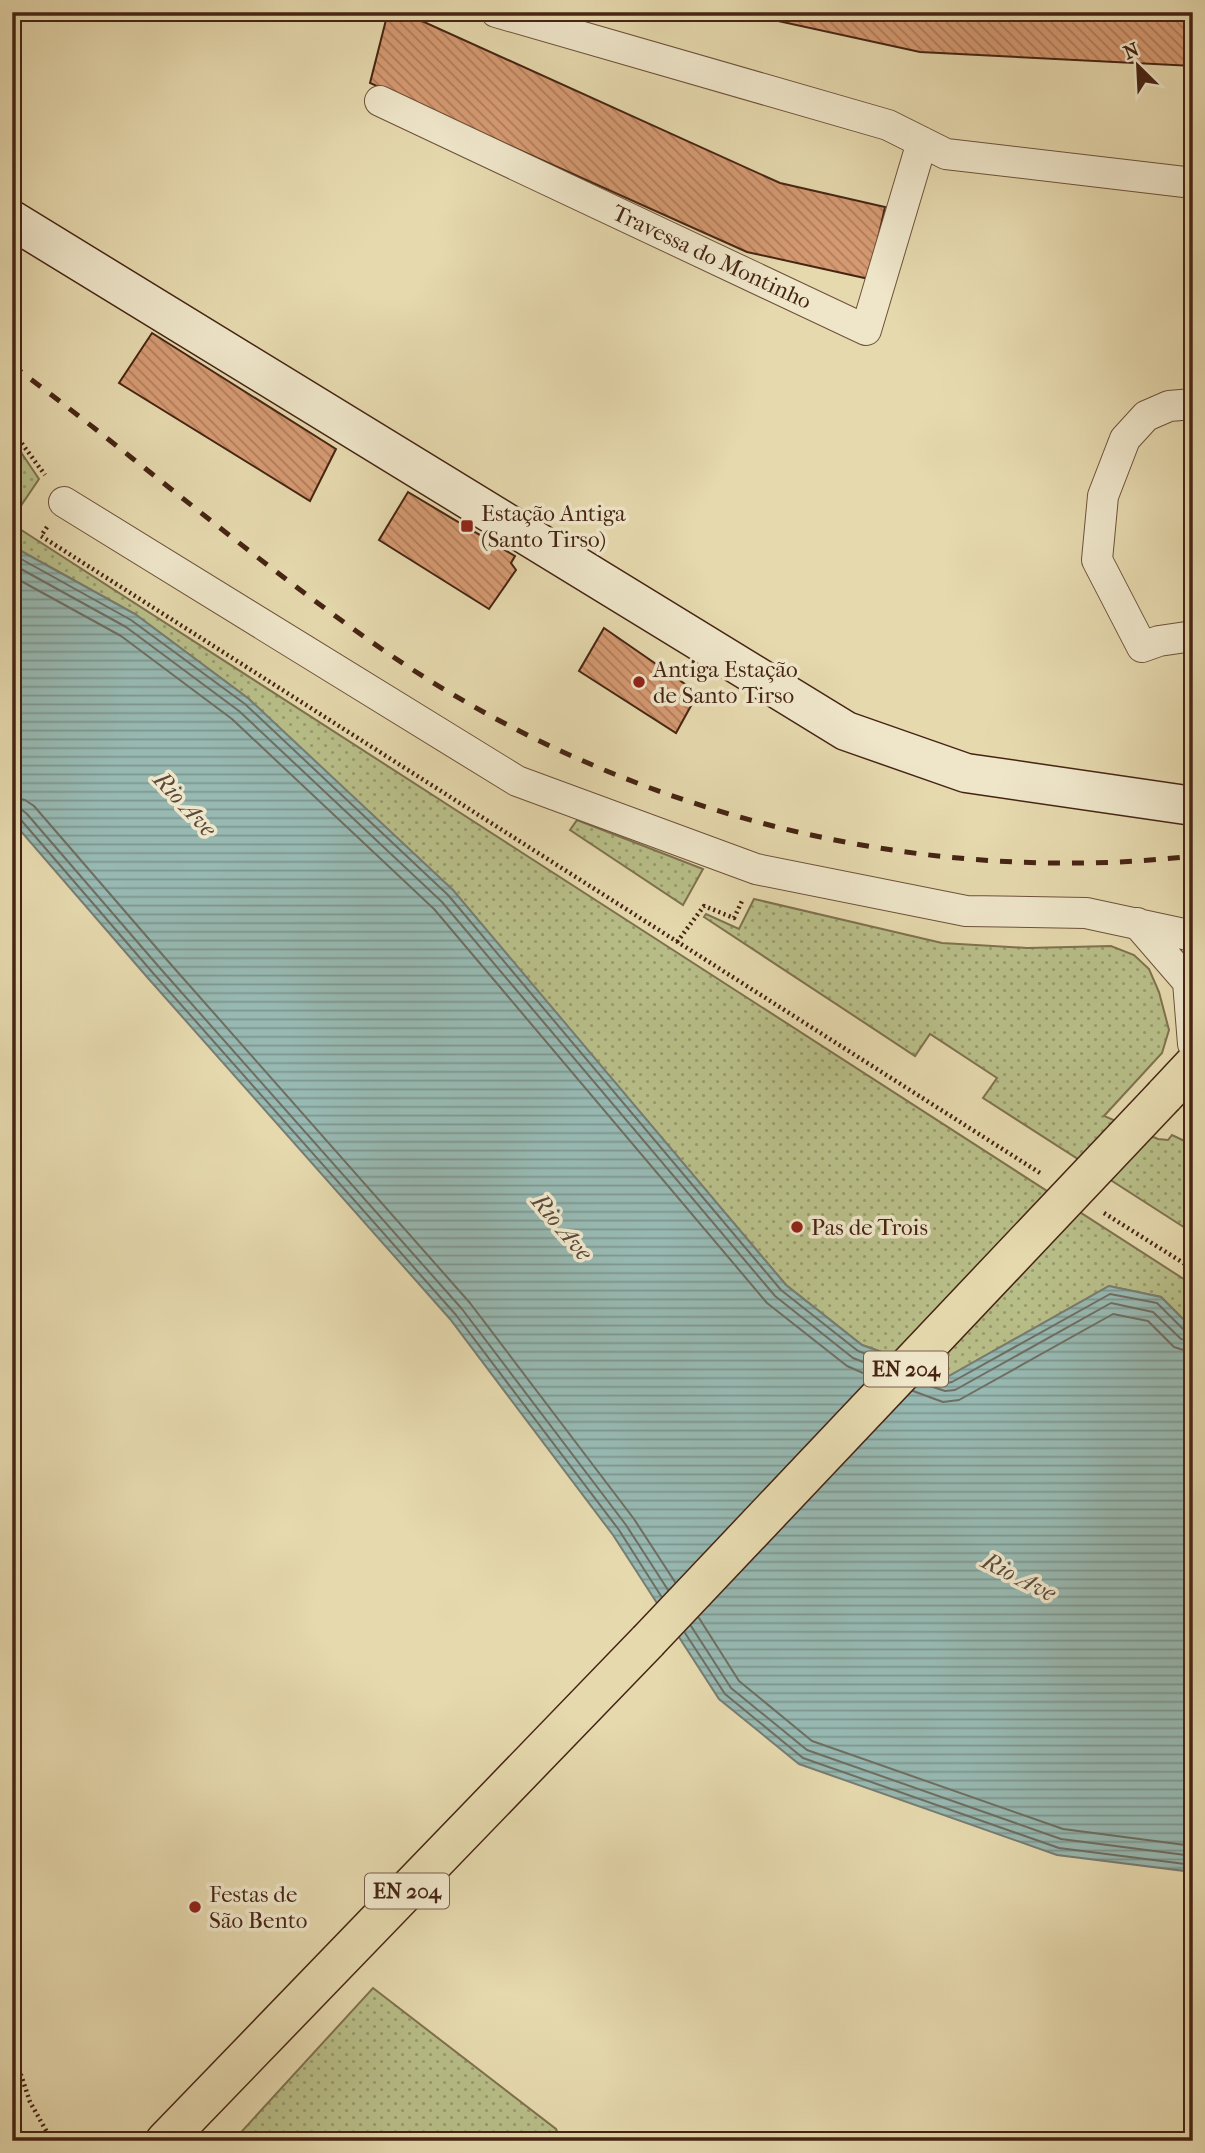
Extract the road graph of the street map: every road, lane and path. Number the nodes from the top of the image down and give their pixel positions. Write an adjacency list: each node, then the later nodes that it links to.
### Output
1 (496, 12): 3 (street)
2 (380, 101): 3 (street, Travessa do Montinho)
3 (922, 142): 4 (street)
4 (1193, 183)
5 (12, 220): 10 (street)
6 (1193, 404): 9 (street)
7 (64, 502): 12 (street)
8 (41, 536): 14 (path)
9 (1193, 636)
10 (1193, 806)
11 (704, 906): 14 (path)
12 (1137, 923): 13 (street); 15 (street)
13 (1193, 936)
14 (677, 942): 17 (path)
15 (1193, 1044)
16 (1193, 1065): 22 (main road, EN 204, bridge)
17 (1041, 1173)
18 (1099, 1210): 19 (path)
19 (1193, 1269)
20 (12, 2048): 21 (path)
21 (52, 2141)
22 (165, 2141)

